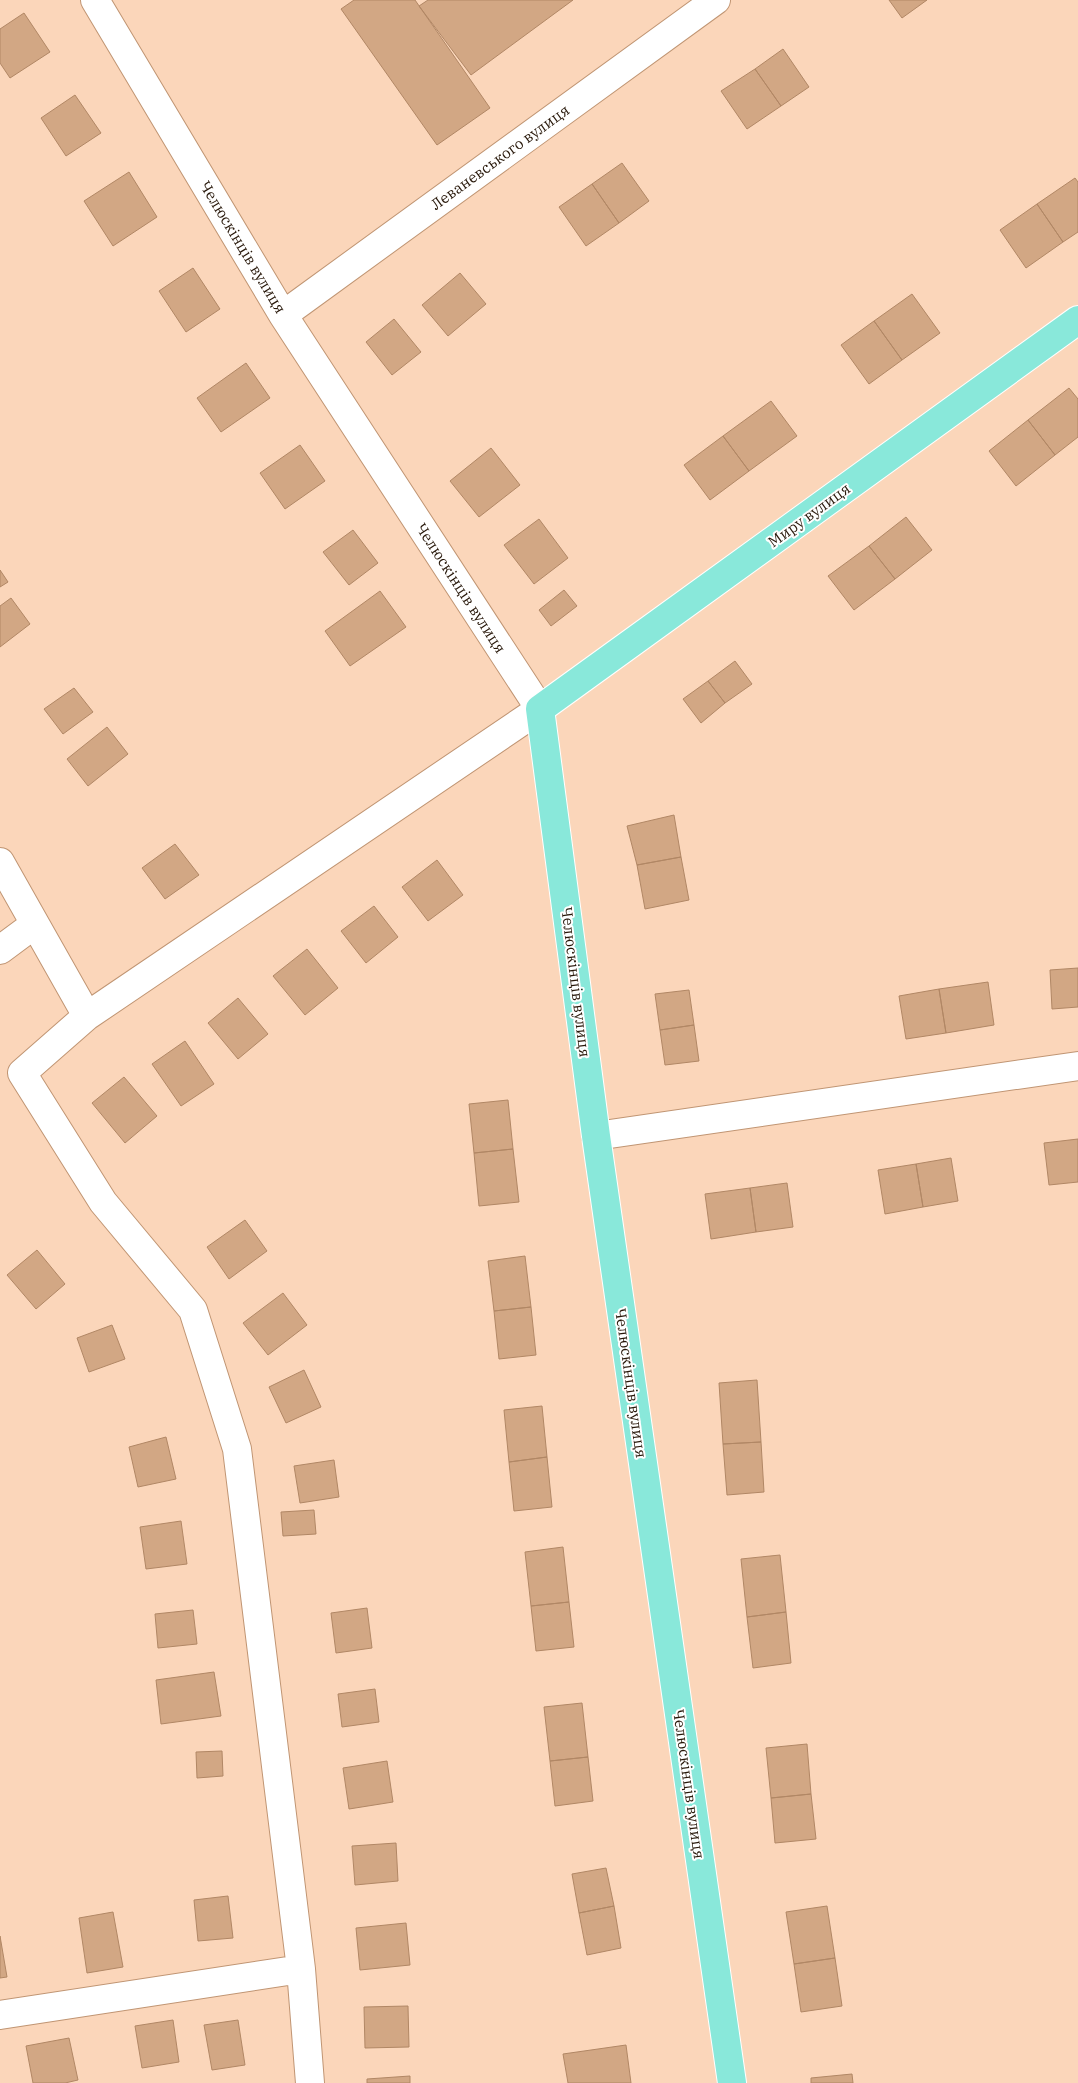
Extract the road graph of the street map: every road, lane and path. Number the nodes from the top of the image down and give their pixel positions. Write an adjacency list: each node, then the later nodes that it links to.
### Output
1 (95, 0): 3 (street, Челюскінців вулиця)
2 (716, 0): 3 (street, Леваневського вулиця)
3 (283, 315): 5 (street, Челюскінців вулиця)
4 (1078, 320): 5 (main road, Миру вулиця)
5 (540, 709): 9 (street); 11 (main road, Челюскінців вулиця)
6 (0, 862): 7 (street)
7 (35, 924): 8 (street); 9 (street)
8 (0, 950)
9 (87, 1016): 12 (street)
10 (1078, 1066): 11 (street)
11 (596, 1136): 15 (main road, Челюскінців вулиця)
12 (300, 1968): 13 (street); 14 (street)
13 (0, 2015)
14 (310, 2083)
15 (732, 2083)

